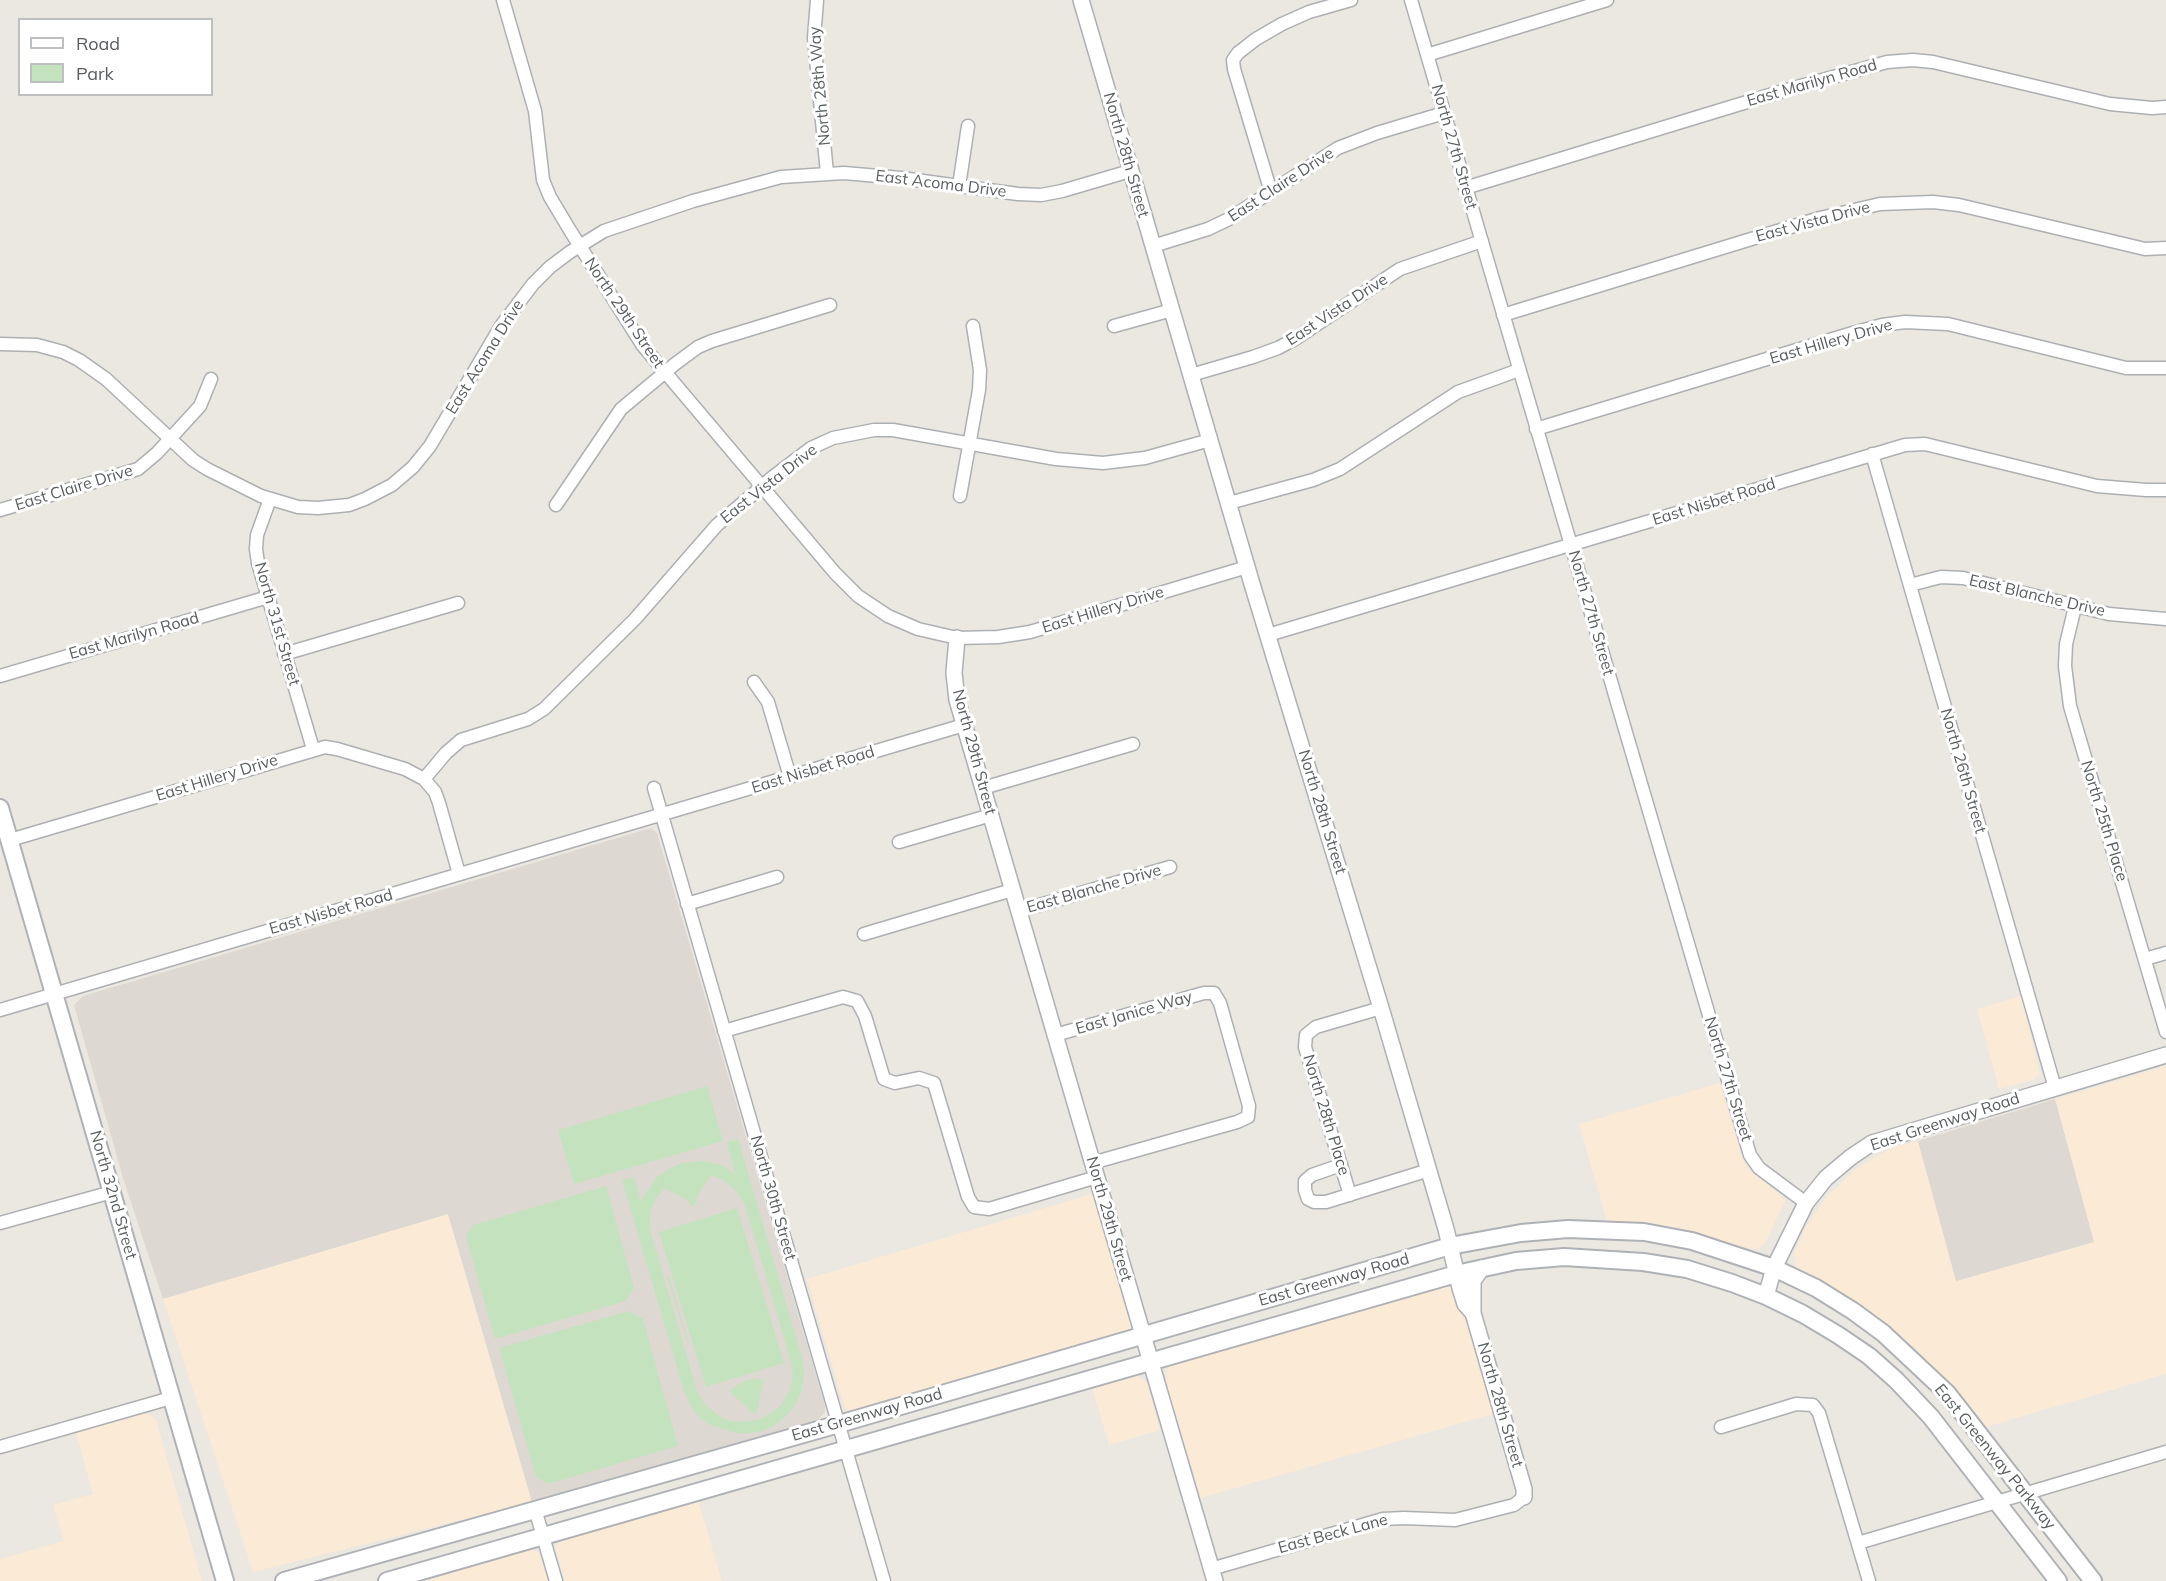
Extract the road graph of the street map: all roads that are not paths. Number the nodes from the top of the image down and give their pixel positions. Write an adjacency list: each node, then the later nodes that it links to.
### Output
1 (503, 0): 17 (street, North 29th Street)
2 (817, 0): 12 (street, North 28th Way)
3 (1081, 0): 11 (street, North 28th Street)
4 (1351, 0): 15 (street)
5 (1411, 0): 7 (street, North 27th Street)
6 (1607, 0): 7 (street)
7 (1427, 55): 9 (street, North 27th Street)
8 (2166, 107): 14 (street, East Marilyn Road)
9 (1444, 113): 14 (street, North 27th Street); 15 (street, East Claire Drive)
10 (968, 126): 13 (street)
11 (1130, 171): 13 (street, East Acoma Drive); 18 (street, North 28th Street)
12 (827, 173): 13 (street, East Acoma Drive); 17 (street, East Acoma Drive)
13 (959, 186)
14 (1466, 188): 16 (street, North 27th Street)
15 (1271, 192): 18 (street, East Claire Drive)
16 (1482, 242): 22 (street, North 27th Street); 29 (street, East Vista Drive)
17 (579, 246): 28 (street, North 29th Street); 39 (street, East Acoma Drive)
18 (1153, 246): 21 (street, North 28th Street)
19 (2166, 248): 22 (street, East Vista Drive)
20 (830, 305): 28 (street)
21 (1172, 310): 24 (street); 29 (street, North 28th Street)
22 (1503, 315): 27 (street, North 27th Street)
23 (973, 326): 34 (street)
24 (1114, 326)
25 (0, 344): 32 (street, East Acoma Drive)
26 (2166, 368): 31 (street, East Hillery Drive)
27 (1519, 370): 31 (street, North 27th Street); 40 (street)
28 (664, 373): 36 (street, North 29th Street); 41 (street)
29 (1191, 375): 33 (street, North 28th Street)
30 (211, 379): 32 (street, East Claire Drive)
31 (1536, 429): 43 (street, North 27th Street)
32 (170, 439): 39 (street, East Acoma Drive); 42 (street, East Claire Drive)
33 (1210, 440): 34 (street, East Vista Drive); 40 (street, North 28th Street)
34 (970, 444): 36 (street, East Vista Drive); 38 (street)
35 (1872, 454): 37 (street, East Nisbet Road); 43 (street, East Nisbet Road); 45 (street, North 26th Street)
36 (762, 487): 51 (street, North 29th Street); 59 (street, East Vista Drive)
37 (2166, 490)
38 (960, 496)
39 (270, 499): 46 (street, North 31st Street)
40 (1228, 503): 44 (street, North 28th Street)
41 (556, 505)
42 (0, 510)
43 (1571, 545): 50 (street, East Nisbet Road); 89 (street, North 27th Street)
44 (1247, 567): 50 (street, North 28th Street); 51 (street, East Hillery Drive)
45 (1910, 585): 48 (street, East Blanche Drive); 83 (street, North 26th Street)
46 (268, 597): 52 (street, North 31st Street); 53 (street, East Marilyn Road)
47 (458, 603): 52 (street)
48 (2075, 607): 49 (street, East Blanche Drive); 75 (street, North 25th Place)
49 (2166, 619)
50 (1268, 635): 77 (street, North 28th Street)
51 (957, 638): 55 (street, North 29th Street)
52 (284, 654): 57 (street, North 31st Street)
53 (0, 676)
54 (754, 682): 58 (street)
55 (964, 725): 58 (street, East Nisbet Road); 61 (street, North 29th Street)
56 (1133, 744): 61 (street)
57 (313, 750): 59 (street, East Hillery Drive); 65 (street, East Hillery Drive)
58 (790, 777): 64 (street, East Nisbet Road)
59 (424, 779): 68 (street)
60 (654, 788): 64 (street)
61 (983, 788): 63 (street, North 29th Street)
62 (0, 808): 65 (main road, North 32nd Street)
63 (991, 815): 66 (street); 70 (street, North 29th Street)
64 (662, 816): 68 (street, East Nisbet Road); 71 (street, North 30th Street)
65 (9, 840): 76 (main road, North 32nd Street)
66 (899, 842)
67 (1170, 867): 72 (street, East Blanche Drive)
68 (459, 874): 76 (street, East Nisbet Road)
69 (777, 877): 71 (street)
70 (1012, 891): 72 (street, North 29th Street); 73 (street, East Blanche Drive)
71 (687, 904): 79 (street, North 30th Street)
72 (1019, 911): 81 (street, North 29th Street)
73 (864, 934)
74 (2166, 953): 75 (street)
75 (2145, 959): 80 (street, North 25th Place)
76 (55, 994): 78 (street, East Nisbet Road); 87 (main road, North 32nd Street)
77 (1381, 1008): 84 (street, North 28th Place); 86 (street, North 28th Street)
78 (0, 1010)
79 (724, 1031): 85 (street); 106 (street, North 30th Street)
80 (2166, 1032)
81 (1055, 1035): 85 (street, North 29th Street); 85 (street, East Janice Way)
82 (2166, 1055): 83 (street, East Greenway Road)
83 (2055, 1088): 89 (street, East Greenway Road)
84 (1341, 1165): 88 (street, North 28th Place); 88 (street)
85 (1095, 1170): 101 (street, North 29th Street)
86 (1429, 1170): 88 (street); 92 (street, North 28th Street)
87 (112, 1192): 90 (street); 105 (main road, North 32nd Street)
88 (1350, 1195)
89 (1806, 1203): 95 (street, East Greenway Road)
90 (0, 1223)
91 (1619, 1230): 92 (main road, East Greenway Parkway); 93 (main road); 95 (main road, East Greenway Parkway)
92 (1450, 1246): 96 (street, North 28th Street); 97 (main road, East Greenway Road)
93 (1617, 1260): 94 (main road, East Greenway Parkway); 98 (main road, East Greenway Parkway)
94 (1482, 1268): 96 (main road, East Greenway Parkway); 100 (street, North 28th Street)
95 (1774, 1268): 98 (street, East Greenway Road); 103 (main road, East Greenway Parkway)
96 (1456, 1274): 99 (main road, East Greenway Road); 100 (street, North 28th Street)
97 (1340, 1278): 99 (main road); 101 (main road, East Greenway Road)
98 (1766, 1296): 104 (main road, East Greenway Parkway)
99 (1344, 1306): 102 (main road, East Greenway Road)
100 (1473, 1313): 112 (street, North 28th Street)
101 (1143, 1335): 102 (street, North 29th Street); 106 (main road, East Greenway Road)
102 (1151, 1362): 109 (main road, East Greenway Road); 119 (street, North 29th Street)
103 (1915, 1363): 104 (main road); 111 (main road, East Greenway Parkway)
104 (1896, 1380): 113 (main road, East Greenway Parkway)
105 (171, 1398): 108 (street); 120 (main road, North 32nd Street)
106 (839, 1424): 109 (street, North 30th Street); 114 (main road, East Greenway Road)
107 (1721, 1427): 116 (street)
108 (0, 1447)
109 (846, 1450): 115 (main road, East Greenway Road); 124 (street, North 30th Street)
110 (2166, 1452): 111 (street)
111 (2026, 1493): 113 (street); 127 (main road, East Greenway Parkway)
112 (1524, 1497): 119 (street, East Beck Lane)
113 (1996, 1502): 116 (street); 126 (main road, East Greenway Parkway)
114 (535, 1509): 115 (street); 117 (main road, East Greenway Road)
115 (543, 1536): 118 (main road, East Greenway Road); 123 (street)
116 (1858, 1543): 125 (street)
117 (399, 1548): 118 (main road); 121 (main road, East Greenway Road)
118 (407, 1575): 122 (main road, East Greenway Road)
119 (1213, 1575)
120 (225, 1581)
121 (284, 1581)
122 (387, 1581)
123 (556, 1581)
124 (884, 1581)
125 (1869, 1581)
126 (2058, 1581)
127 (2093, 1581)

